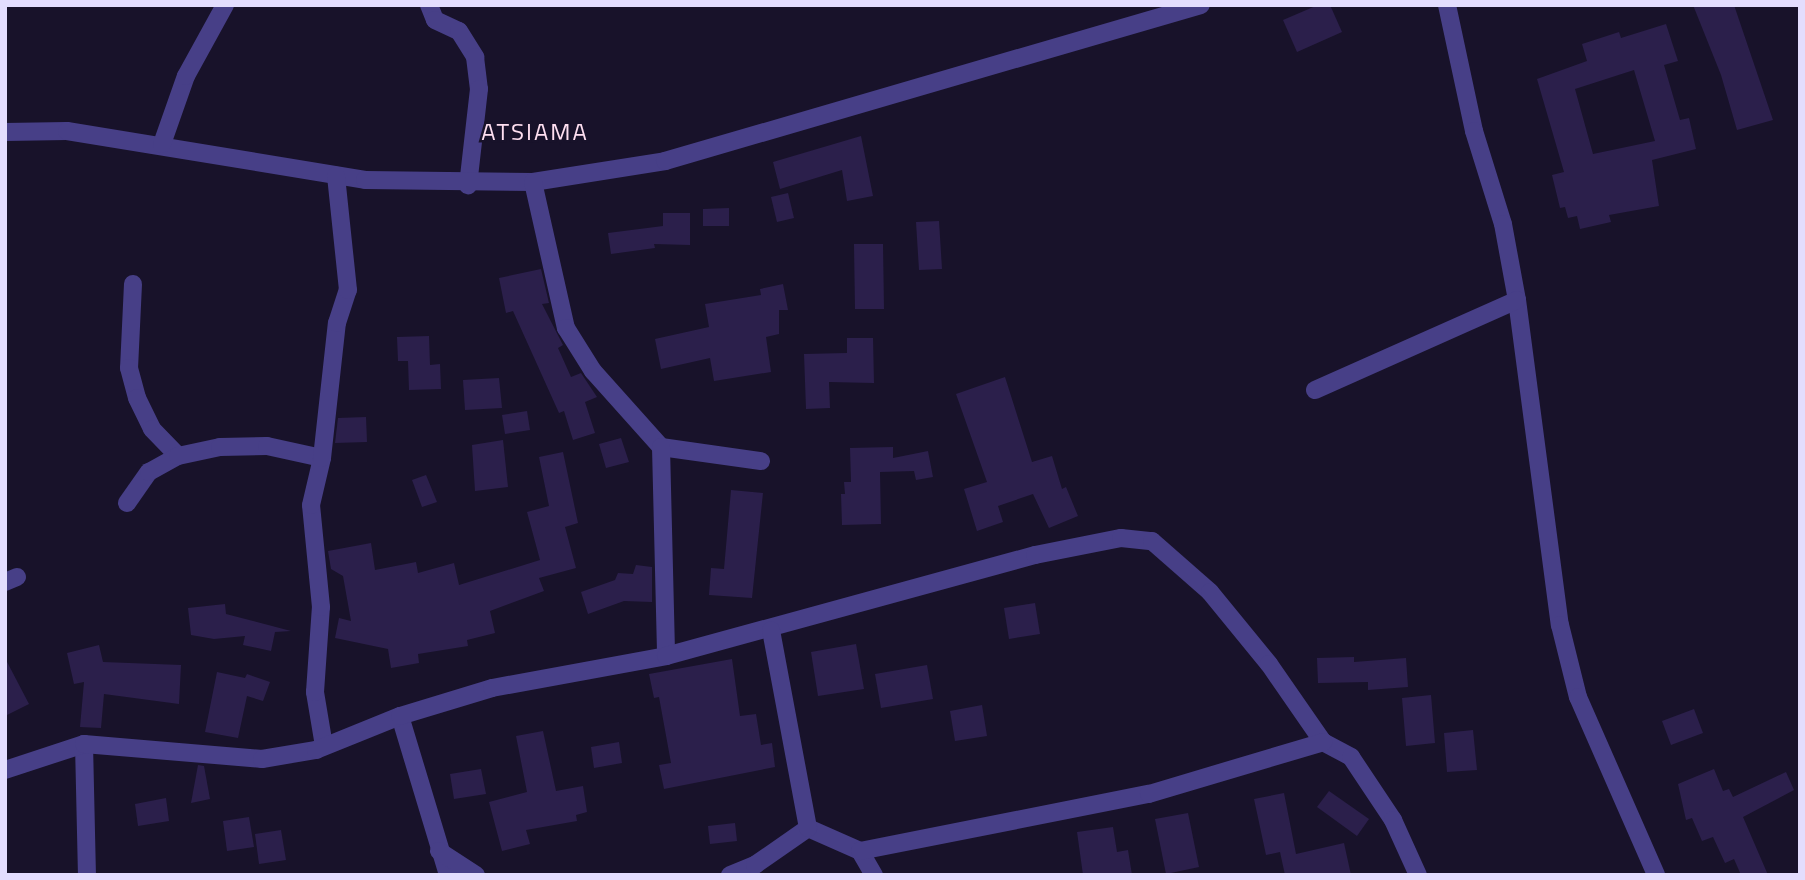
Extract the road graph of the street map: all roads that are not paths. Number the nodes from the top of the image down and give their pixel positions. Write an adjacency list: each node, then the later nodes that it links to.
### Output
1 (225, 5): 6 (street)
2 (429, 5): 9 (street)
3 (1201, 5): 8 (street)
4 (1447, 5): 11 (street)
5 (5, 132): 6 (street)
6 (162, 144): 7 (street)
7 (336, 176): 9 (street); 15 (street)
8 (533, 183): 9 (street); 13 (street)
9 (468, 185)
10 (133, 284): 14 (street)
11 (1517, 300): 12 (street); 34 (street)
12 (1315, 390)
13 (661, 447): 16 (street); 19 (street)
14 (178, 456): 15 (street); 17 (street)
15 (322, 458): 23 (street)
16 (761, 461)
17 (127, 503)
18 (771, 630): 19 (street); 21 (street); 25 (street)
19 (666, 656): 20 (street)
20 (400, 716): 23 (street); 26 (street)
21 (1323, 742): 27 (street); 33 (street)
22 (84, 744): 23 (street); 24 (street); 28 (street)
23 (324, 746)
24 (5, 770)
25 (808, 828): 27 (street); 31 (street)
26 (439, 851): 29 (street); 30 (street)
27 (860, 851): 32 (street)
28 (87, 875)
29 (448, 875)
30 (476, 875)
31 (730, 875)
32 (874, 875)
33 (1418, 875)
34 (1656, 875)

